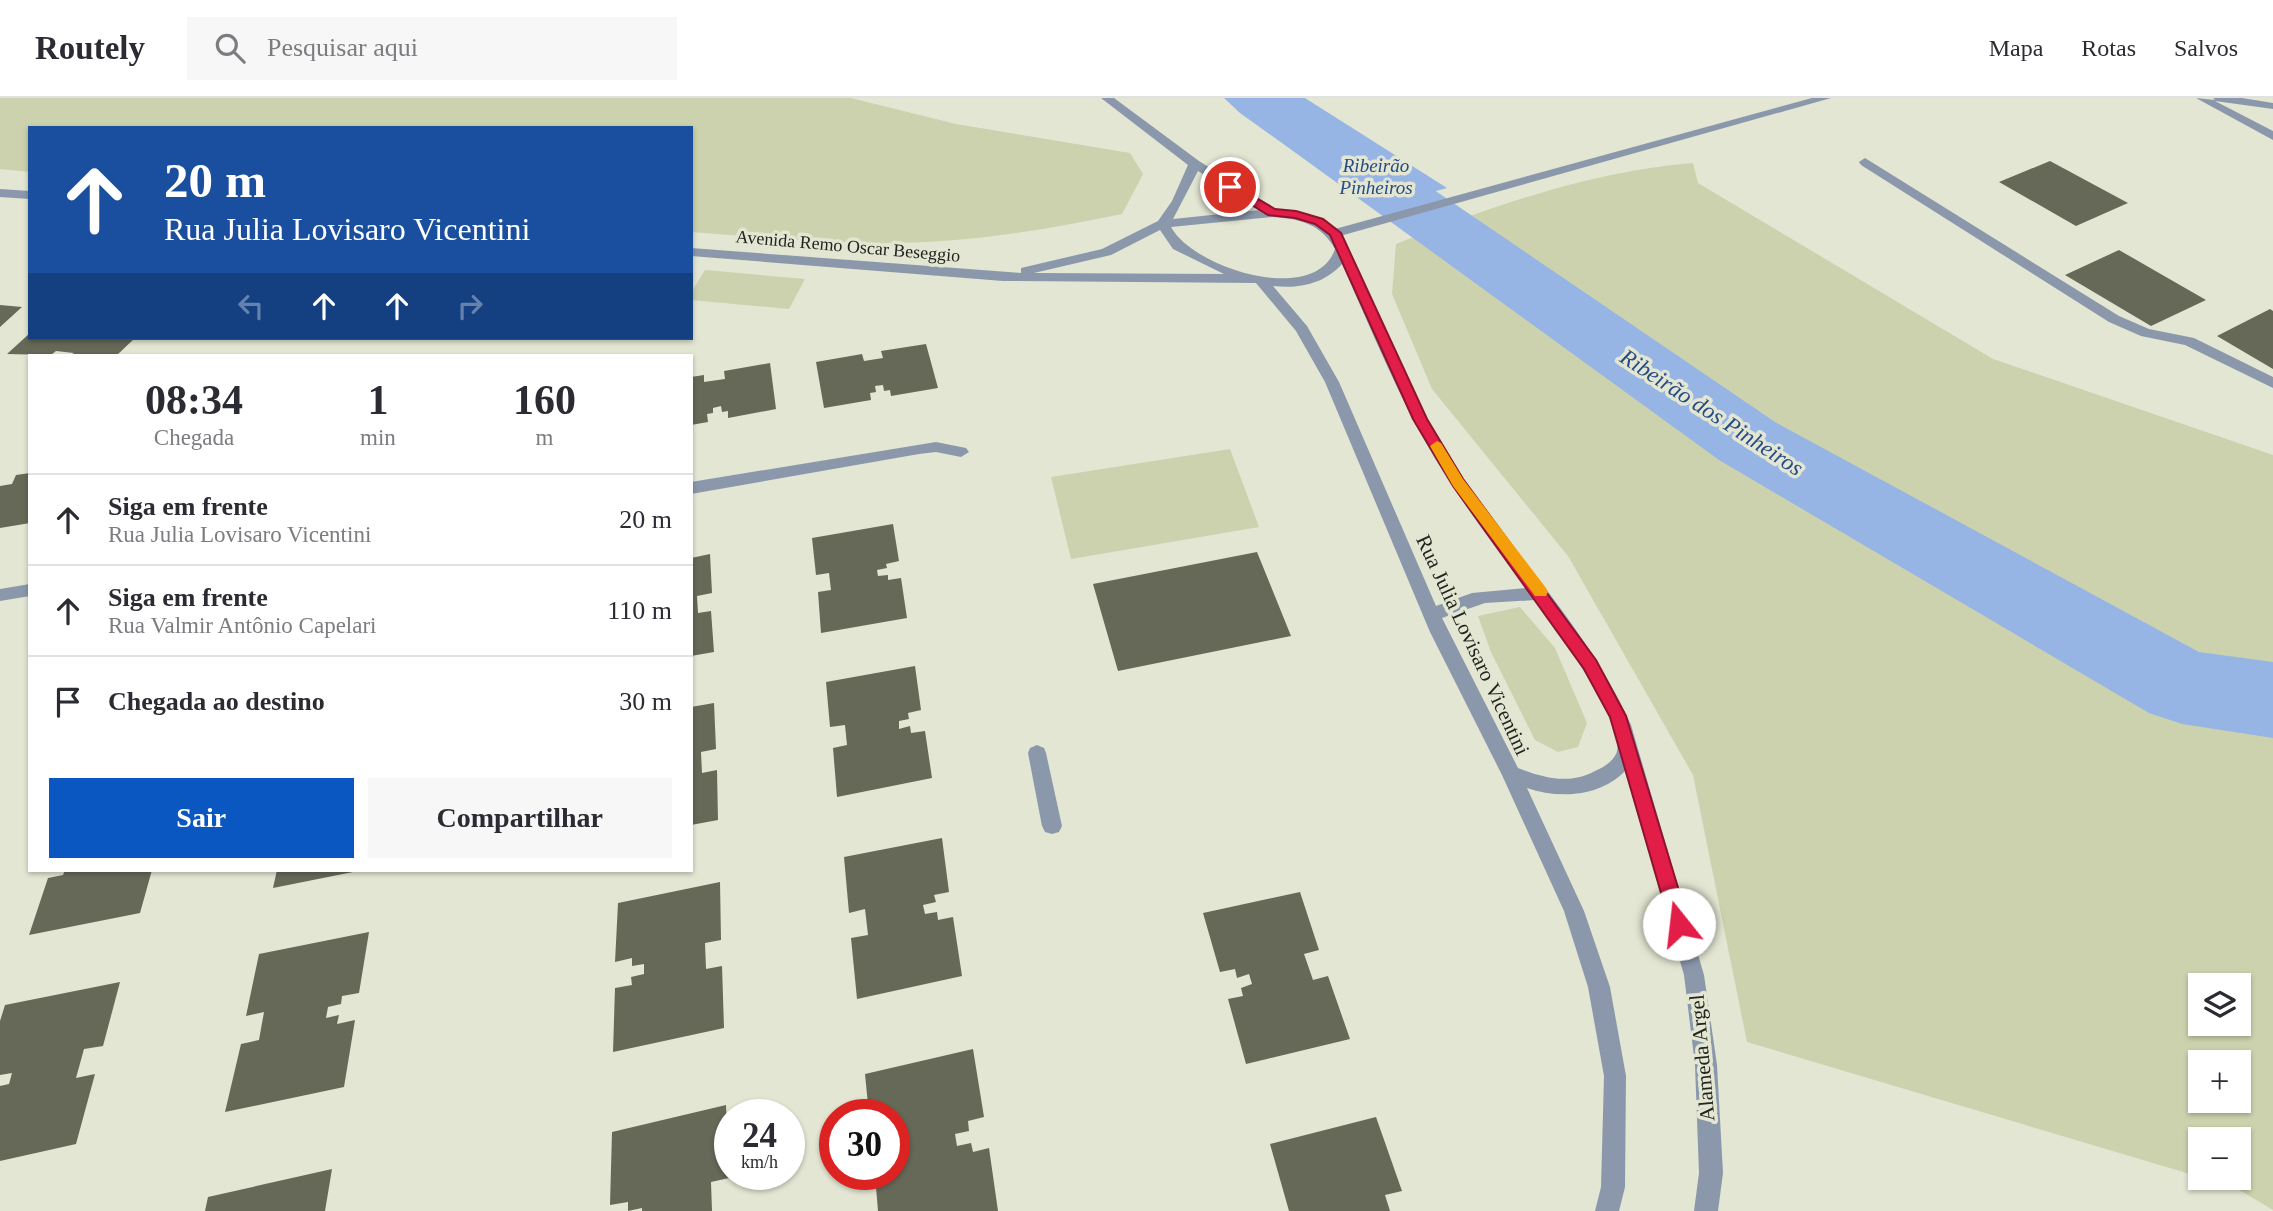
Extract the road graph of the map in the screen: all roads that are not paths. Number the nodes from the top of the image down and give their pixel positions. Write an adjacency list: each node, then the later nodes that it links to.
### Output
1 (1107, 98): 8 (street)
2 (1825, 98): 13 (street)
3 (2202, 98): 6 (street)
4 (2219, 98): 5 (street)
5 (2273, 106)
6 (2273, 136)
7 (1865, 162): 18 (street)
8 (1195, 164): 11 (street); 12 (street)
9 (0, 193): 10 (street)
10 (28, 195)
11 (1272, 213): 12 (street); 13 (street)
12 (1163, 224): 16 (street, Avenida Remo Oscar Beseggio); 17 (street)
13 (1335, 233): 14 (street)
14 (1342, 249): 17 (street); 22 (street)
15 (693, 252): 16 (street, Avenida Remo Oscar Beseggio)
16 (1003, 277): 17 (street, Avenida Remo Oscar Beseggio)
17 (1257, 279): 24 (street, Rua Julia Lovisaro Vicentini)
18 (2273, 383)
19 (961, 452): 20 (street)
20 (693, 488)
21 (28, 590): 23 (street)
22 (1542, 594): 24 (street); 25 (street)
23 (0, 595)
24 (1432, 615): 27 (street, Rua Julia Lovisaro Vicentini)
25 (1627, 746): 27 (street, Rua Julia Lovisaro Vicentini); 30 (street, Alameda Argel)
26 (1037, 753): 28 (street)
27 (1511, 774): 29 (street)
28 (1052, 826)
29 (1607, 1211)
30 (1706, 1211)

